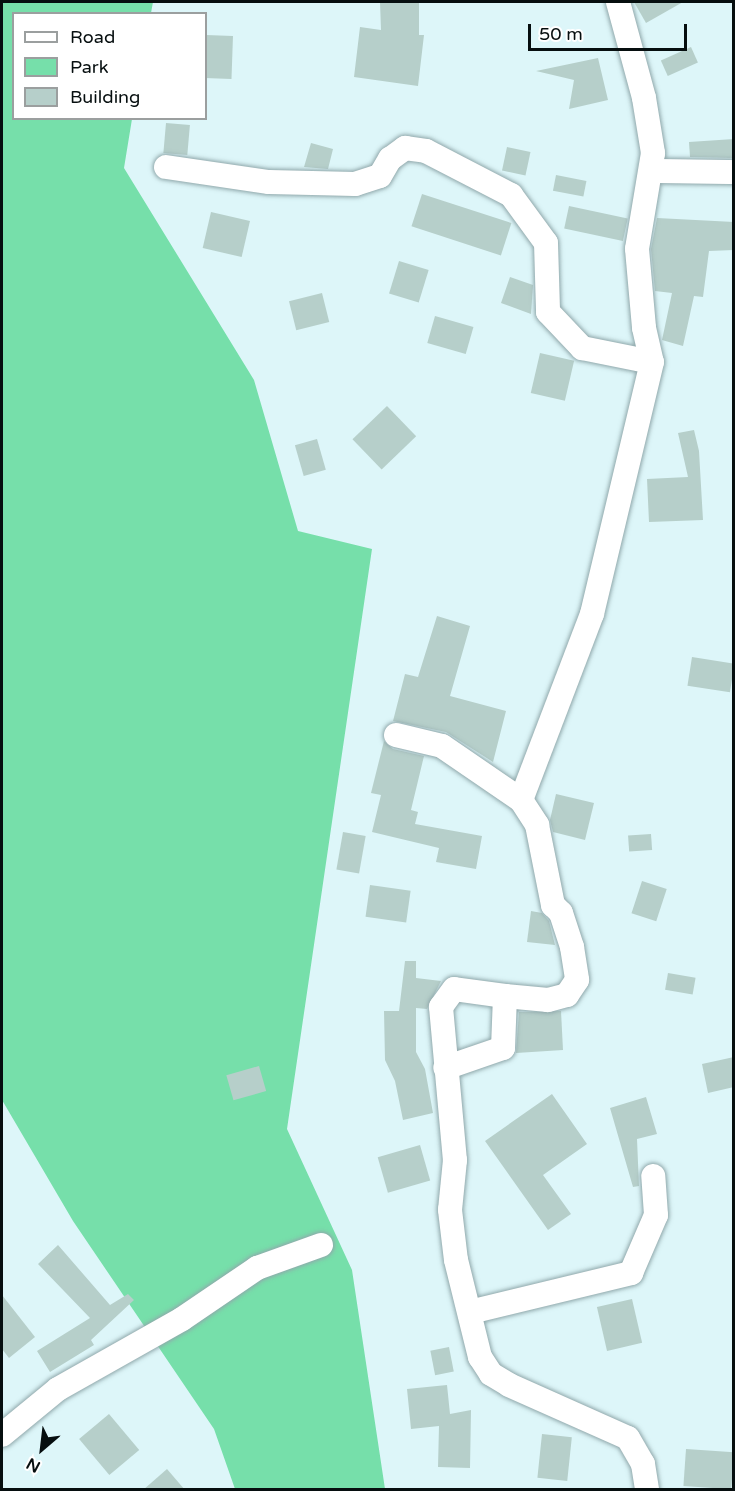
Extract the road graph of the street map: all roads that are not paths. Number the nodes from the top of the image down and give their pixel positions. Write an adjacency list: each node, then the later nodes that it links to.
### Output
1 (618, 2): 3 (street)
2 (166, 167): 5 (street)
3 (653, 171): 4 (street); 5 (street)
4 (734, 172)
5 (652, 362): 7 (street)
6 (396, 735): 7 (street)
7 (521, 800): 8 (street)
8 (505, 996): 9 (street); 9 (street)
9 (445, 1068): 12 (street)
10 (652, 1176): 12 (street)
11 (321, 1245): 13 (street)
12 (470, 1312): 14 (street)
13 (2, 1436)
14 (647, 1490)

